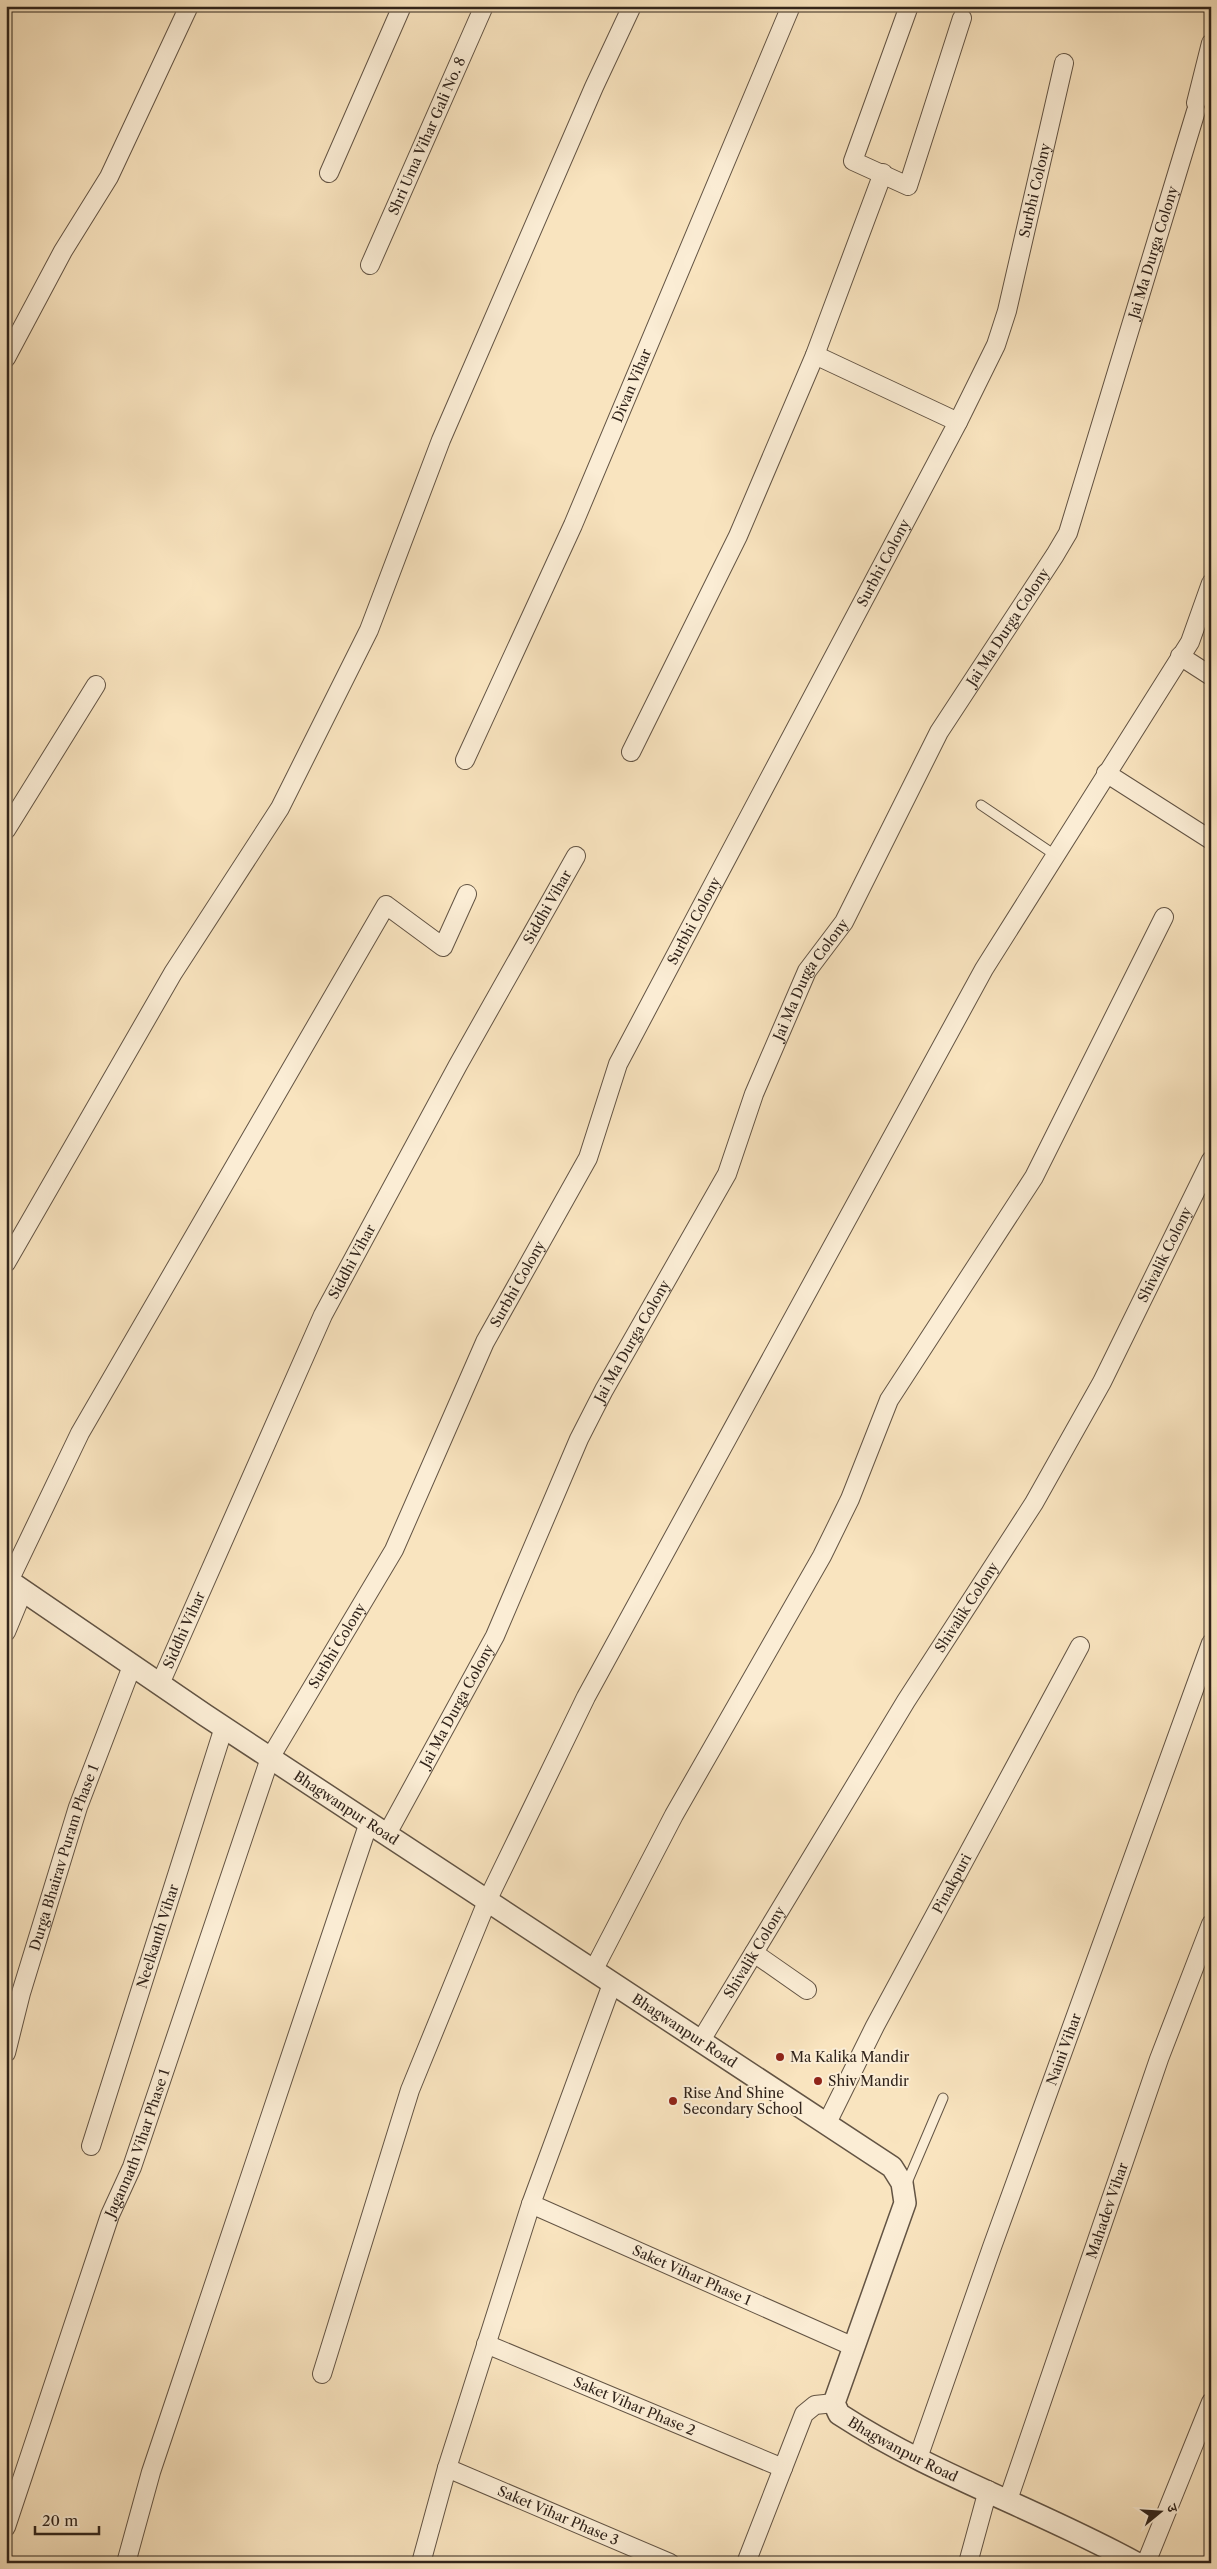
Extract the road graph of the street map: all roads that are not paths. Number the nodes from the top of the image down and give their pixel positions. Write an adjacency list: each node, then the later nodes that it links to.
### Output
1 (188, 6): 14 (street)
2 (402, 6): 10 (street)
3 (484, 6): 12 (street, Shri Uma Vihar Gali No. 8)
4 (632, 6): 31 (street)
5 (791, 6): 21 (street, Divan Vihar)
6 (909, 6): 11 (street)
7 (962, 18): 11 (street)
8 (1211, 43): 41 (street, Jai Ma Durga Colony)
9 (1064, 63): 15 (street, Surbhi Colony)
10 (329, 173)
11 (883, 173): 13 (street)
12 (370, 265)
13 (815, 355): 15 (street); 20 (street)
14 (6, 358)
15 (958, 422): 39 (street, Surbhi Colony)
16 (1211, 583): 17 (street)
17 (1180, 656): 18 (street); 22 (street)
18 (1211, 676)
19 (96, 685): 24 (street)
20 (631, 752)
21 (465, 760)
22 (1106, 772): 25 (street); 26 (street)
23 (981, 805): 26 (lane)
24 (6, 830)
25 (1211, 840)
26 (1055, 855): 42 (street)
27 (576, 856): 37 (street, Siddhi Vihar)
28 (467, 894): 32 (street)
29 (1164, 917): 45 (street)
30 (1211, 1160): 44 (street, Shivalik Colony)
31 (6, 1264)
32 (13, 1584): 33 (street); 36 (street, Bhagwanpur Road)
33 (6, 1632)
34 (1211, 1643): 60 (street, Naini Vihar)
35 (1080, 1646): 51 (street, Pinakpuri)
36 (132, 1666): 37 (street, Bhagwanpur Road); 49 (street, Durga Bhairav Puram Phase 1)
37 (160, 1684): 38 (street, Bhagwanpur Road)
38 (224, 1727): 39 (street, Bhagwanpur Road); 52 (street, Neelkanth Vihar)
39 (270, 1758): 40 (street, Bhagwanpur Road); 65 (street, Jagannath Vihar Phase 1)
40 (369, 1822): 41 (street, Bhagwanpur Road); 67 (street)
41 (387, 1834): 42 (street, Bhagwanpur Road)
42 (488, 1900): 45 (street, Bhagwanpur Road); 57 (street)
43 (1211, 1924): 64 (street, Mahadev Vihar)
44 (754, 1953): 47 (street); 48 (street, Shivalik Colony)
45 (593, 1971): 46 (street, Bhagwanpur Road)
46 (612, 1984): 48 (street, Bhagwanpur Road); 54 (street)
47 (807, 1990)
48 (700, 2042): 51 (street, Bhagwanpur Road)
49 (6, 2052)
50 (943, 2098): 53 (lane)
51 (827, 2123): 53 (street, Bhagwanpur Road)
52 (90, 2146)
53 (903, 2191): 56 (street, Bhagwanpur Road)
54 (532, 2204): 55 (street); 56 (street, Saket Vihar Phase 1)
55 (486, 2344): 61 (street); 62 (street, Saket Vihar Phase 2)
56 (854, 2347): 59 (street, Bhagwanpur Road)
57 (322, 2374)
58 (1211, 2402): 73 (street)
59 (834, 2403): 60 (street, Bhagwanpur Road); 62 (street)
60 (918, 2458): 63 (street, Bhagwanpur Road)
61 (447, 2468): 68 (street); 69 (street, Saket Vihar Phase 3)
62 (783, 2468): 70 (street)
63 (988, 2490): 64 (street, Bhagwanpur Road); 71 (street)
64 (1008, 2500): 66 (street, Bhagwanpur Road)
65 (6, 2527)
66 (1110, 2556): 72 (street, Bhagwanpur Road)
67 (126, 2563)
68 (421, 2563)
69 (670, 2563)
70 (746, 2563)
71 (968, 2563)
72 (1136, 2563)
73 (1146, 2563)

